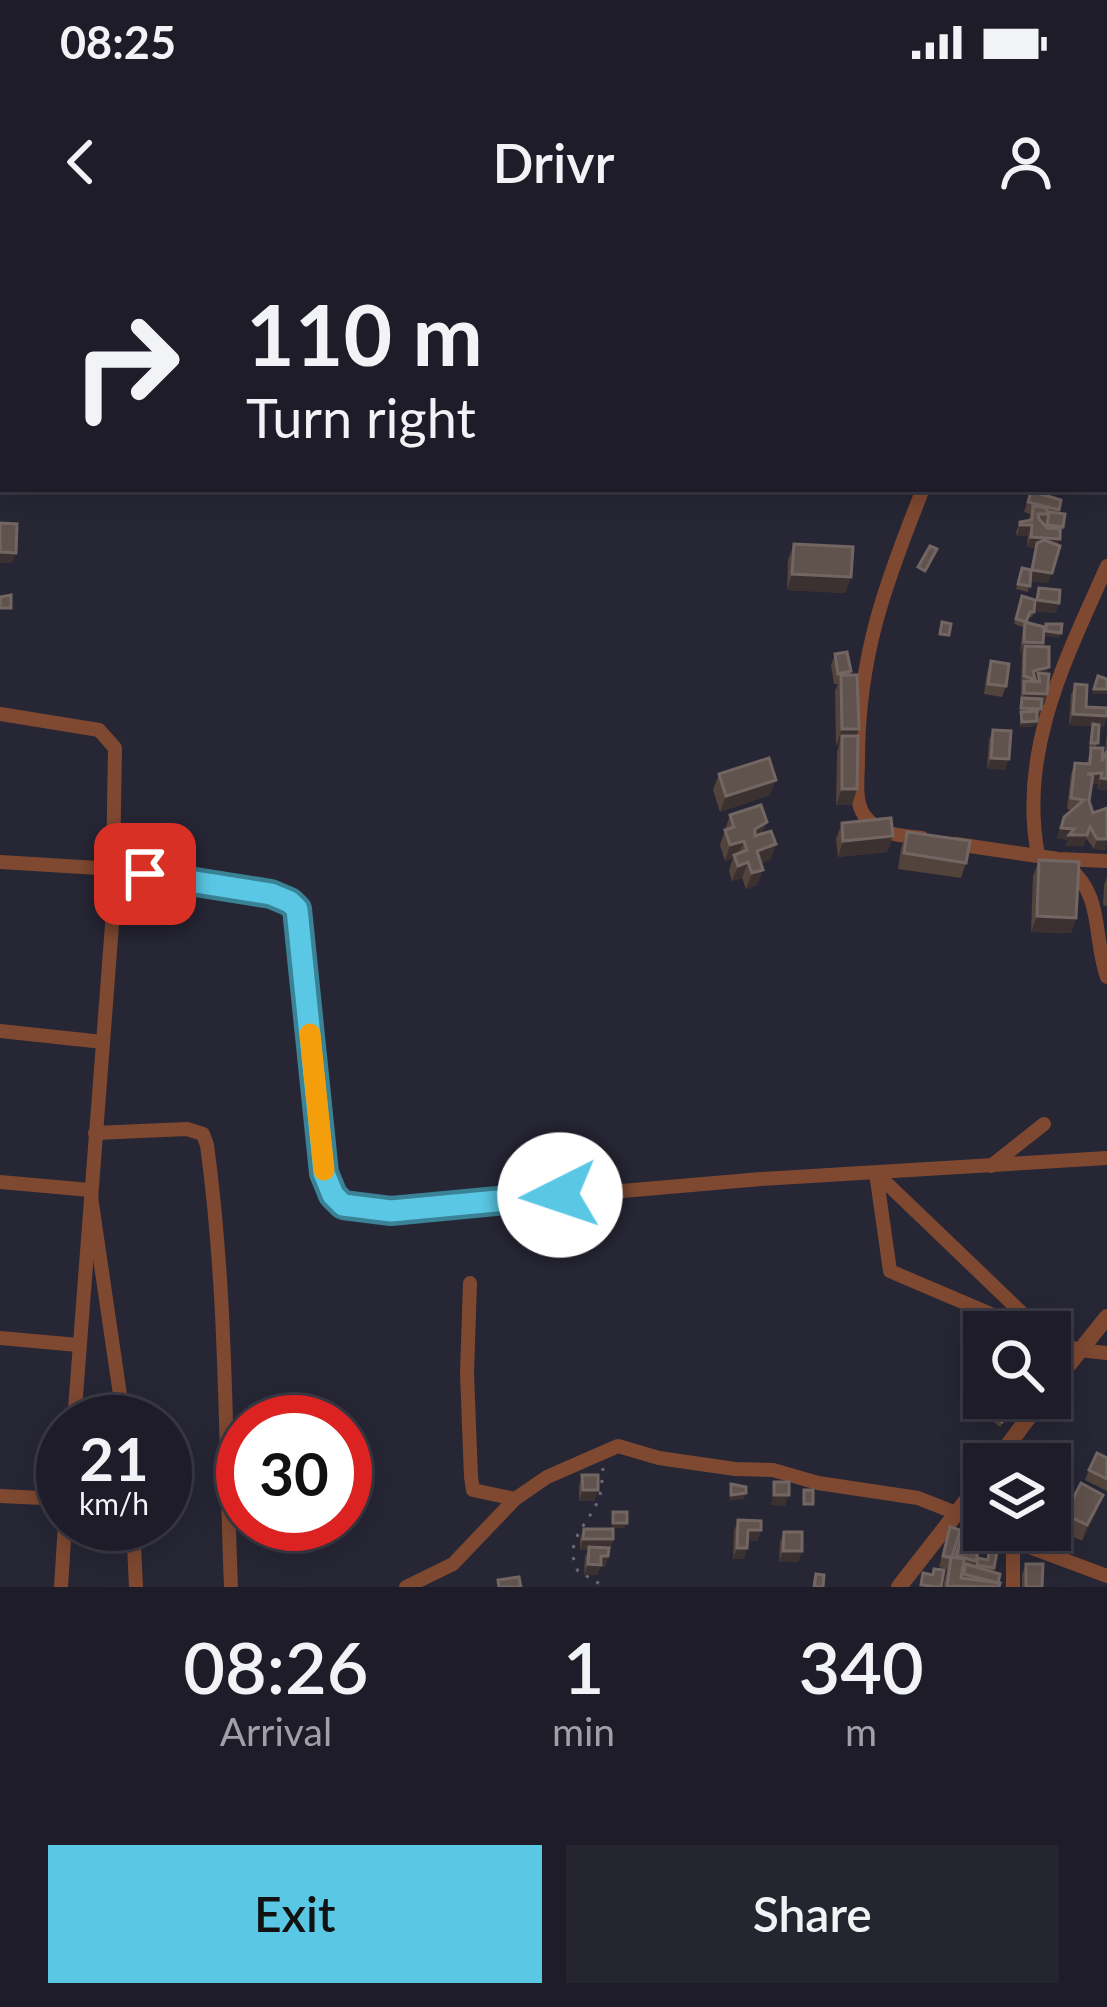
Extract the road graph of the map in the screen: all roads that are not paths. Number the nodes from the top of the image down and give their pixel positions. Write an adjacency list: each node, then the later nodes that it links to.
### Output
1 (921, 492): 4 (street)
2 (1107, 566): 4 (street)
3 (0, 714): 8 (street)
4 (1038, 855): 5 (street)
5 (1058, 860): 6 (street); 9 (street)
6 (1107, 861)
7 (0, 862): 8 (street)
8 (115, 869): 11 (street); 16 (street)
9 (1107, 977)
10 (0, 1031): 11 (street)
11 (103, 1042): 13 (street)
12 (1044, 1124): 15 (street)
13 (95, 1133): 18 (street); 44 (street)
14 (1107, 1158): 15 (street)
15 (992, 1166): 16 (street)
16 (876, 1172): 20 (street); 21 (street)
17 (0, 1182): 18 (street)
18 (90, 1190): 24 (street); 30 (street)
19 (470, 1283): 33 (street)
20 (984, 1311)
21 (1020, 1311)
22 (1107, 1316): 26 (street)
23 (0, 1338): 24 (street)
24 (79, 1345): 29 (street)
25 (1071, 1347): 26 (street)
26 (1078, 1350): 27 (street); 28 (street)
27 (1107, 1353)
28 (1071, 1360)
29 (76, 1395)
30 (120, 1395)
31 (0, 1496): 32 (street)
32 (36, 1498)
33 (515, 1499): 35 (street); 45 (street)
34 (963, 1507): 35 (street)
35 (959, 1512): 36 (street); 46 (street)
36 (963, 1514)
37 (63, 1551): 42 (street)
38 (134, 1551): 43 (street)
39 (1013, 1551): 47 (street)
40 (1040, 1551): 41 (street)
41 (1107, 1576)
42 (61, 1587)
43 (136, 1587)
44 (231, 1587)
45 (406, 1587)
46 (899, 1587)
47 (1013, 1587)

